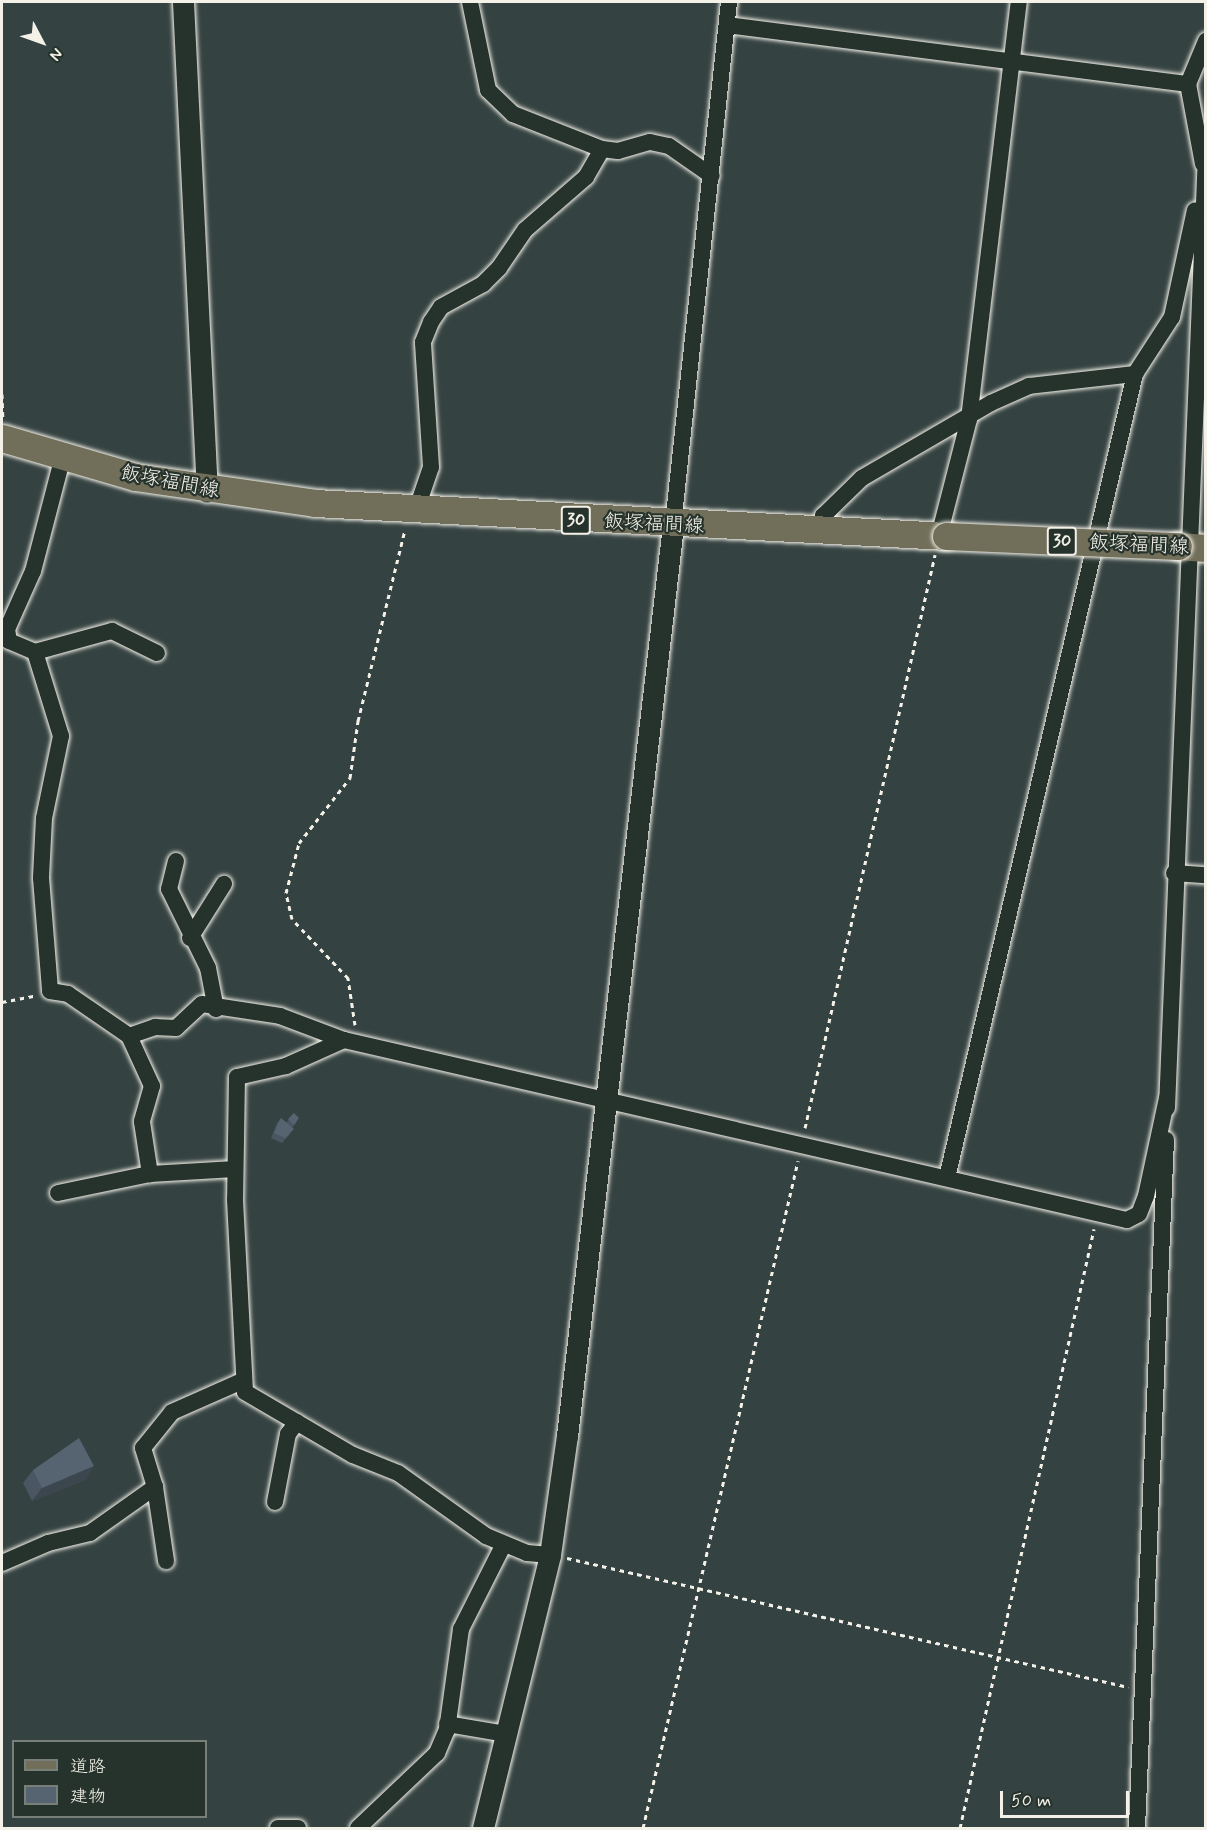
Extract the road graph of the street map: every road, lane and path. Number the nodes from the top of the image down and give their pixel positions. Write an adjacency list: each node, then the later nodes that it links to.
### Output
1 (183, 2): 17 (street)
2 (470, 2): 9 (street)
3 (729, 2): 5 (street)
4 (1019, 2): 7 (street)
5 (727, 26): 7 (street); 11 (street)
6 (1206, 41): 8 (street)
7 (1012, 64): 8 (street); 14 (street)
8 (1188, 84): 12 (street)
9 (602, 149): 11 (street); 18 (street)
10 (1206, 152): 12 (street)
11 (712, 176): 19 (street)
12 (1203, 176): 13 (street); 22 (street)
13 (1135, 374): 14 (street); 40 (street)
14 (969, 419): 20 (street); 21 (street)
15 (2, 438): 16 (main road, 飯塚福間線 / 30)
16 (62, 460): 17 (main road, 飯塚福間線 / 30); 23 (street)
17 (207, 491): 18 (main road, 飯塚福間線 / 30)
18 (416, 511): 19 (main road, 飯塚福間線 / 30); 34 (path)
19 (673, 525): 20 (main road, 飯塚福間線 / 30); 36 (street)
20 (819, 531): 21 (main road, 飯塚福間線 / 30)
21 (943, 536): 22 (main road, 飯塚福間線 / 30, bridge); 37 (path)
22 (1192, 547): 26 (street)
23 (35, 652): 24 (street); 30 (street)
24 (157, 653)
25 (176, 861): 29 (street)
26 (1174, 873): 27 (street); 35 (street)
27 (1206, 875)
28 (224, 884): 29 (street)
29 (190, 938): 32 (street)
30 (50, 991): 31 (path); 33 (street)
31 (2, 1002)
32 (216, 1009): 33 (street); 34 (street)
33 (129, 1036): 39 (street)
34 (351, 1041): 36 (street); 38 (street)
35 (1167, 1098): 42 (street); 53 (street)
36 (605, 1099): 37 (street); 48 (street)
37 (801, 1146): 40 (street); 51 (path)
38 (235, 1169): 39 (street); 43 (street)
39 (150, 1174): 41 (street)
40 (947, 1178): 42 (street)
41 (58, 1193)
42 (1097, 1215): 52 (path)
43 (242, 1381): 44 (street); 45 (street)
44 (297, 1422): 46 (street); 47 (street)
45 (155, 1487): 49 (street); 50 (street)
46 (275, 1502)
47 (504, 1544): 48 (street); 54 (street)
48 (549, 1555): 51 (path); 55 (street)
49 (166, 1561)
50 (2, 1563)
51 (697, 1585): 52 (path); 60 (path)
52 (999, 1657): 53 (path); 61 (path)
53 (1141, 1690): 62 (street)
54 (447, 1724): 55 (street); 58 (street)
55 (506, 1734): 59 (street)
56 (278, 1828): 57 (street)
57 (298, 1828)
58 (358, 1828)
59 (483, 1828)
60 (643, 1828)
61 (960, 1828)
62 (1137, 1828)

